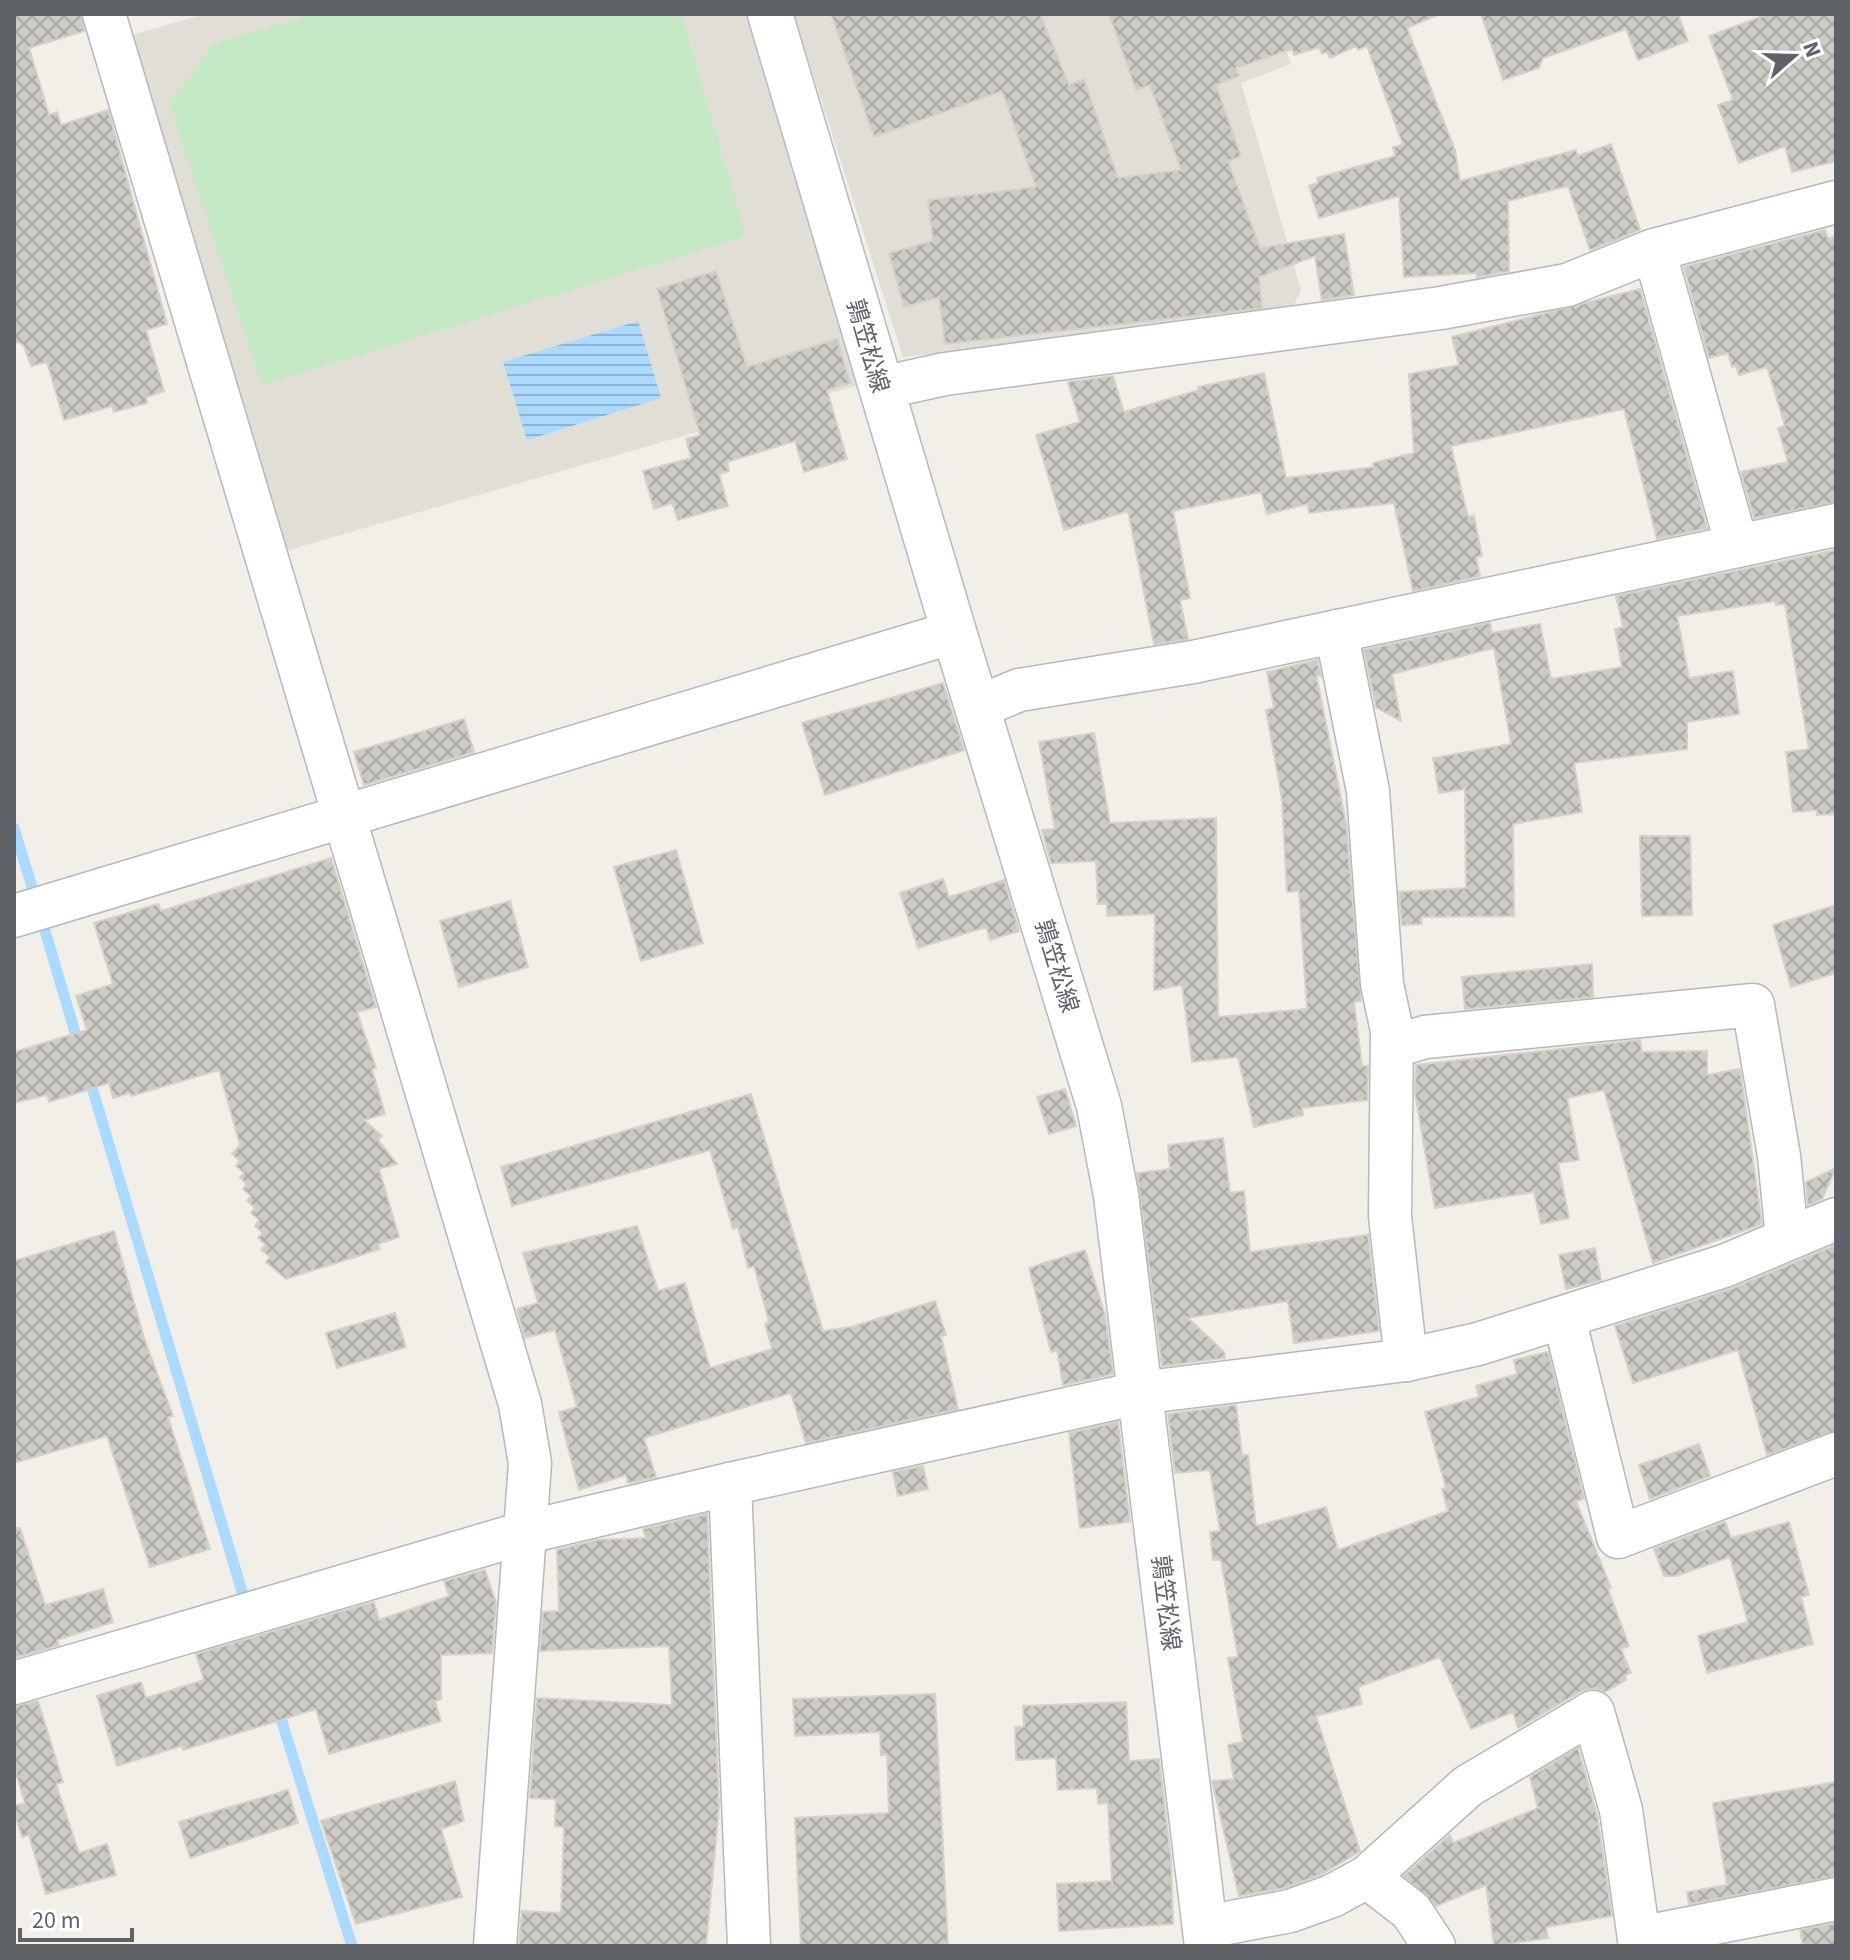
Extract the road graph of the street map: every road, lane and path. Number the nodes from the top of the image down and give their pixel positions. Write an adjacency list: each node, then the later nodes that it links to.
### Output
1 (104, 14): 11 (street)
2 (770, 14): 5 (main road, 鶉笠松線)
3 (1836, 202): 4 (street)
4 (1654, 250): 5 (street); 7 (street)
5 (881, 388): 9 (main road, 鶉笠松線)
6 (1836, 525): 7 (street)
7 (1737, 546): 8 (street)
8 (1336, 631): 10 (street); 13 (street)
9 (954, 632): 10 (main road, 鶉笠松線); 11 (street)
10 (979, 707): 18 (main road, 鶉笠松線)
11 (345, 816): 12 (street); 21 (street)
12 (14, 916)
13 (1392, 1047): 15 (street); 17 (street)
14 (1836, 1219): 15 (street)
15 (1787, 1238): 16 (street)
16 (1564, 1318): 17 (street); 19 (street)
17 (1406, 1360): 18 (street)
18 (1139, 1393): 20 (street); 25 (main road, 鶉笠松線)
19 (1836, 1454)
20 (730, 1484): 21 (street); 28 (street)
21 (527, 1532): 22 (street); 27 (street)
22 (14, 1683)
23 (1367, 1877): 25 (street); 26 (street); 29 (street)
24 (1836, 1899): 26 (street)
25 (1207, 1936)
26 (1640, 1942)
27 (495, 1946)
28 (749, 1946)
29 (1434, 1946)

